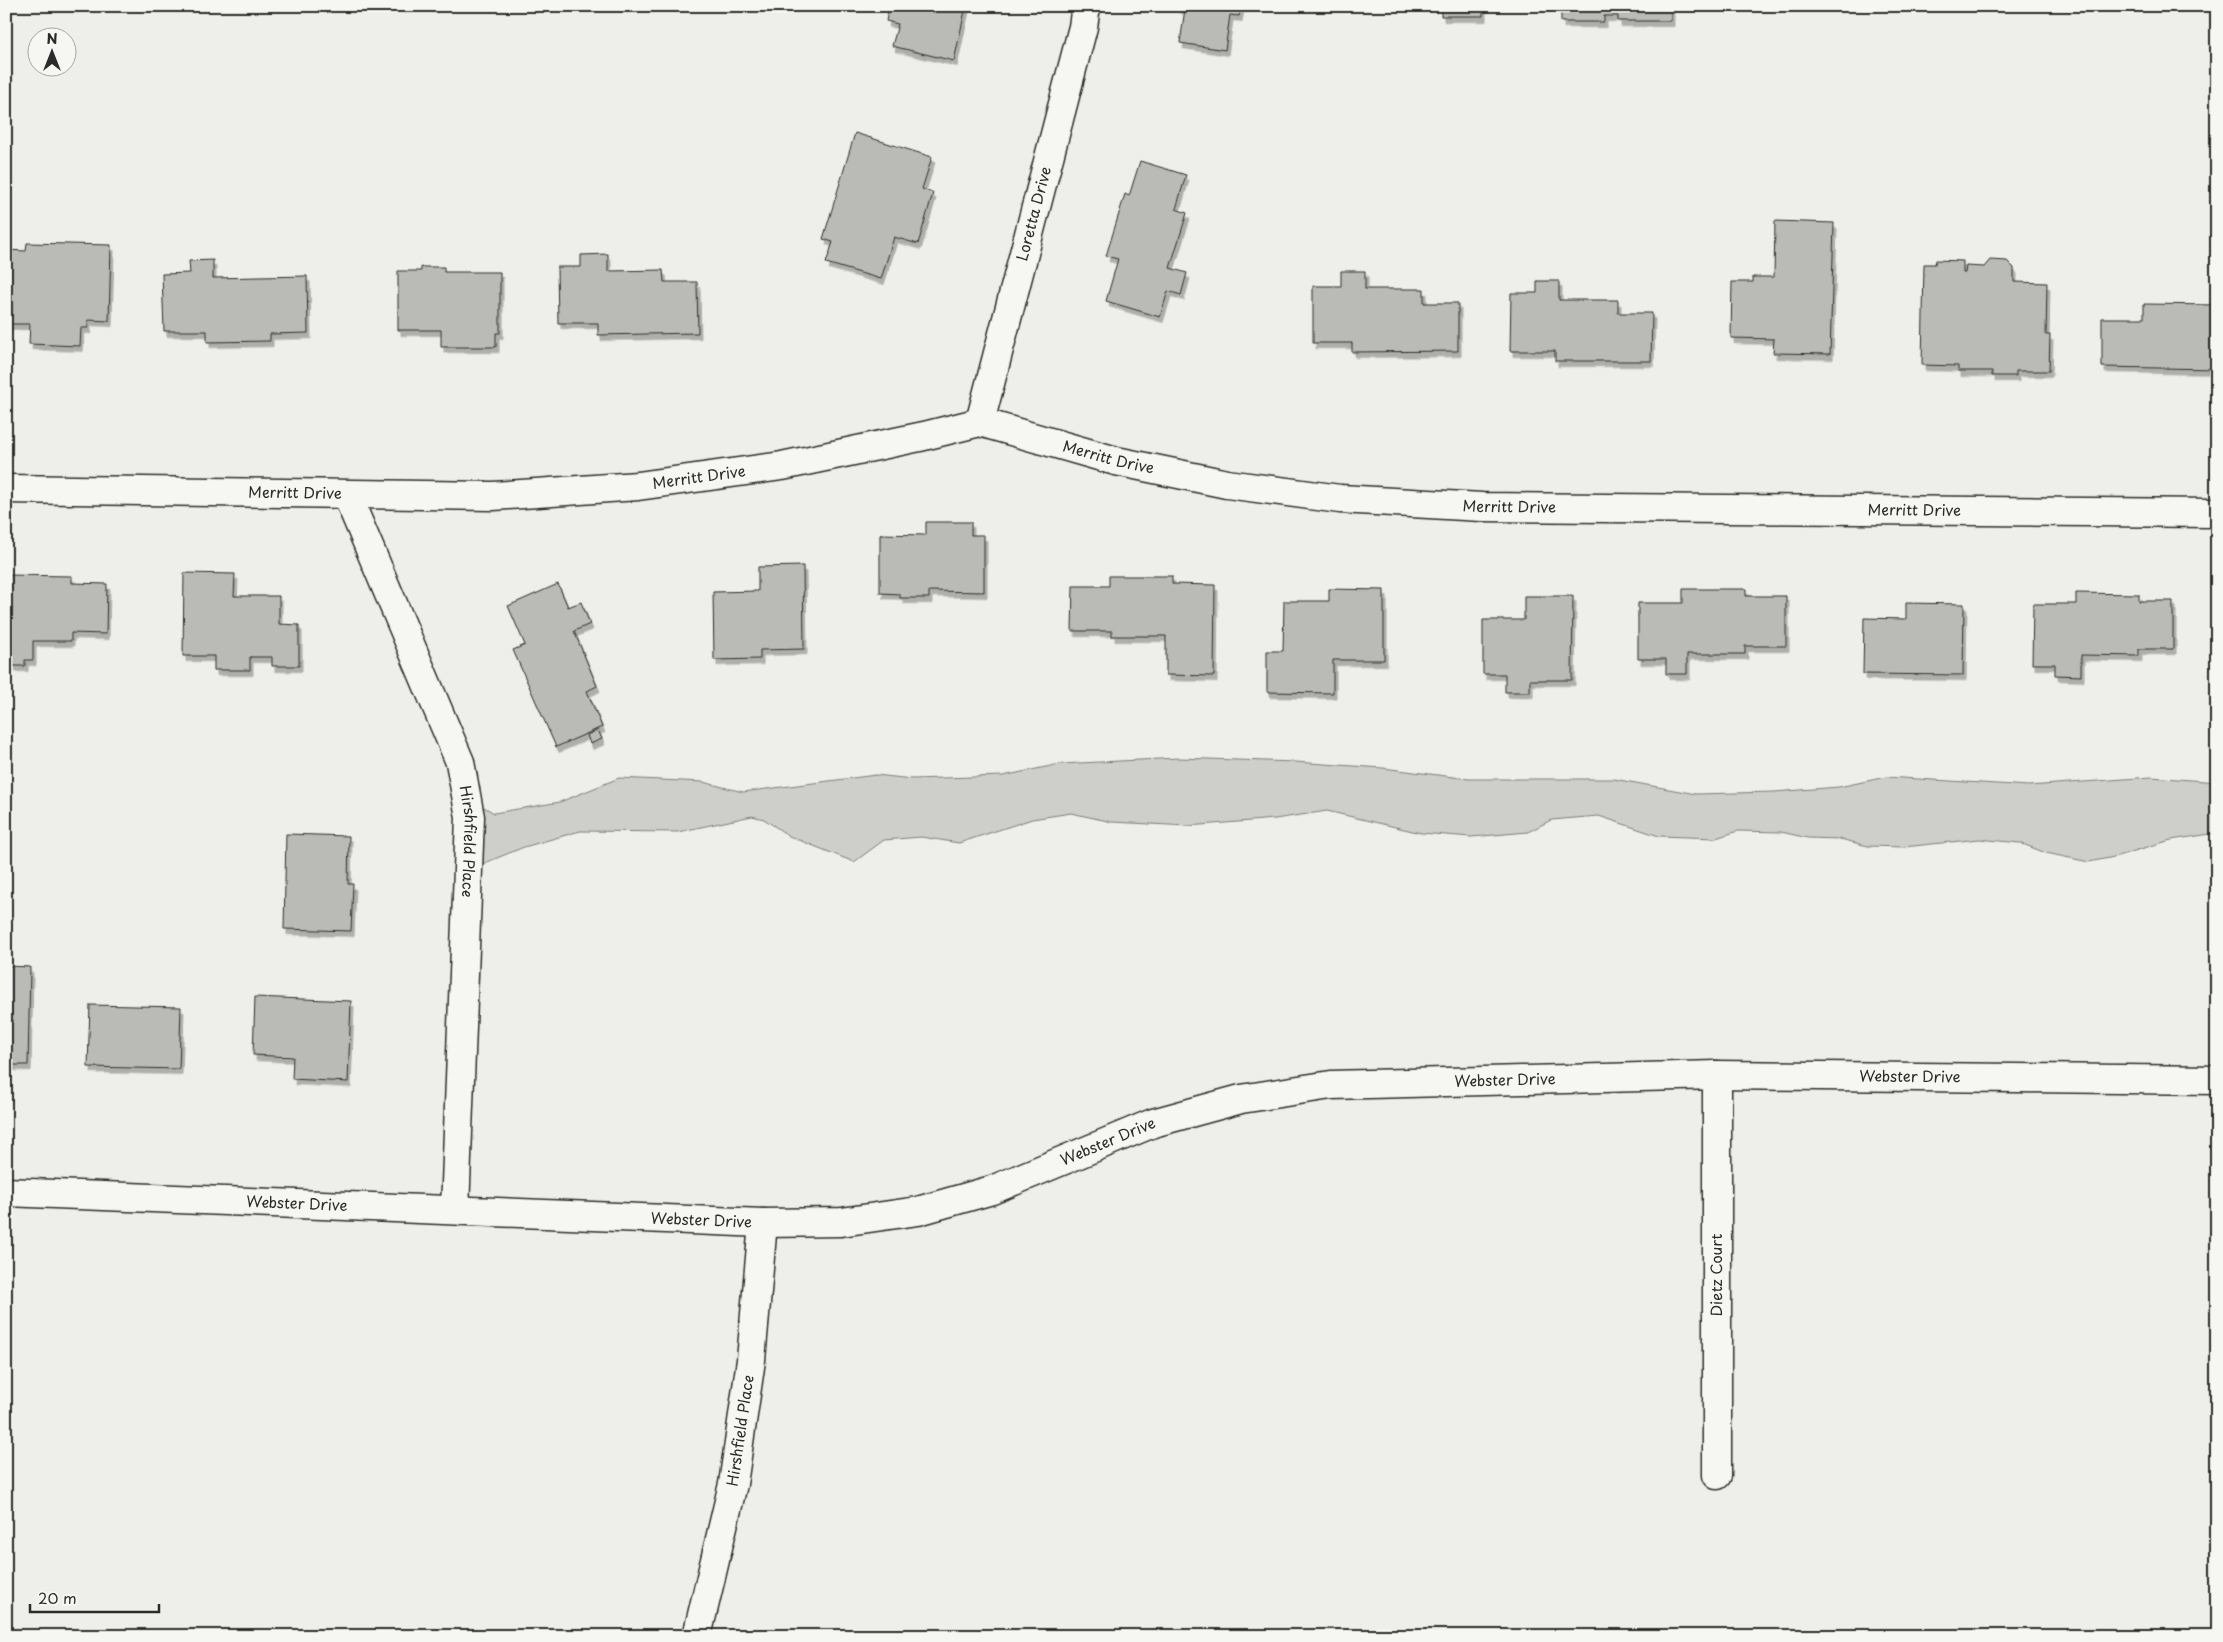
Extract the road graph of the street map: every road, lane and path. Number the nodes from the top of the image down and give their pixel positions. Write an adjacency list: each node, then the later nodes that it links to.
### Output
1 (1086, 6): 2 (street, Loretta Drive)
2 (980, 422): 4 (street, Merritt Drive); 5 (street, Merritt Drive)
3 (6, 489): 4 (street, Merritt Drive)
4 (347, 495): 9 (street, Hirshfield Place)
5 (2217, 513)
6 (1717, 1075): 7 (street, Webster Drive); 10 (street, Webster Drive); 11 (street, Dietz Court)
7 (2217, 1080)
8 (6, 1192): 9 (street, Webster Drive)
9 (455, 1210): 10 (street, Webster Drive)
10 (763, 1223): 12 (street, Hirshfield Place)
11 (1717, 1475)
12 (697, 1636)

